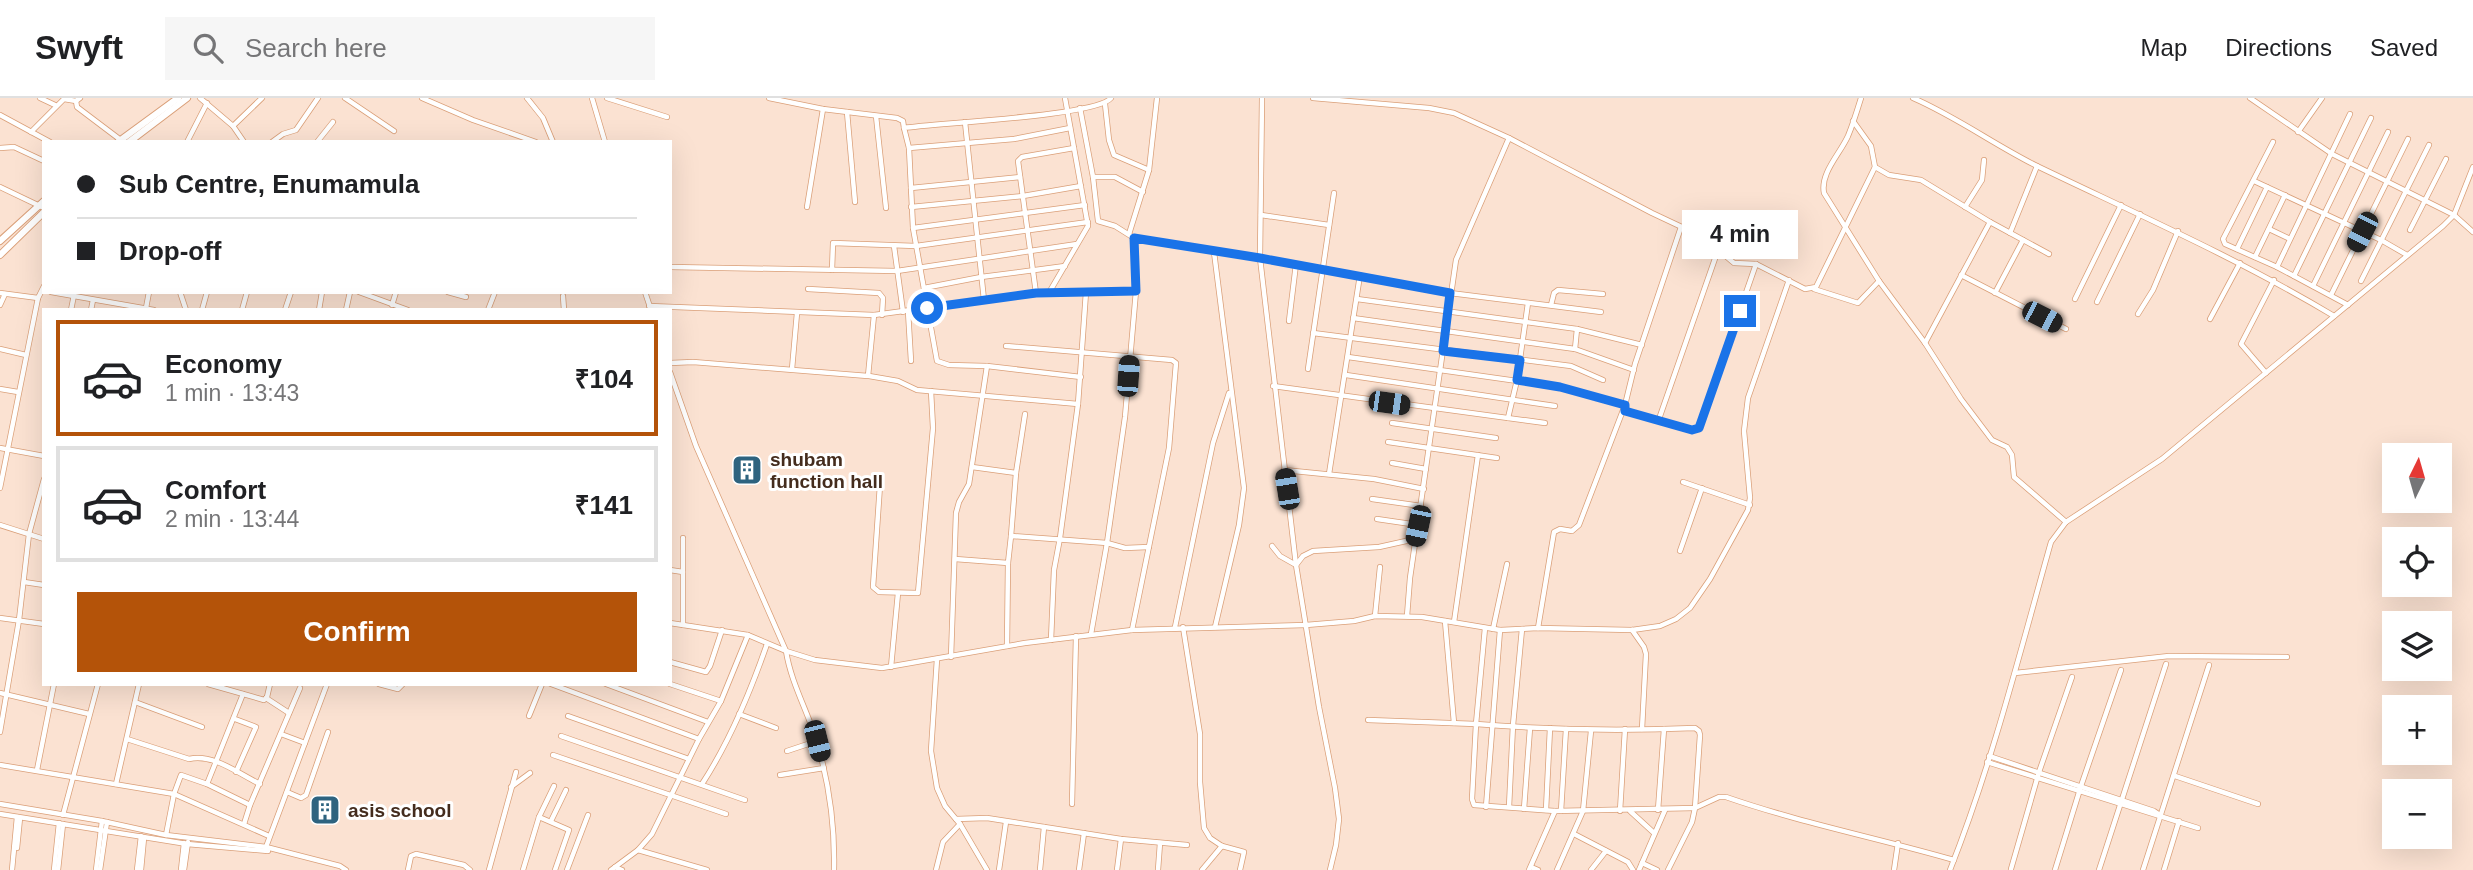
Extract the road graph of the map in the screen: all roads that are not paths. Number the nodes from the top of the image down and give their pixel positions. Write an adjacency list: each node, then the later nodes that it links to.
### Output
1 (40, 98): 28 (street)
2 (178, 98): 54 (main road)
3 (187, 98): 55 (main road)
4 (200, 98): 25 (street)
5 (262, 98): 41 (street)
6 (318, 98): 59 (street)
7 (345, 98): 44 (street)
8 (422, 98): 48 (street)
9 (527, 98): 63 (street)
10 (592, 98): 64 (street)
11 (607, 98): 36 (street)
12 (769, 98): 26 (street)
13 (795, 98): 26 (street)
14 (1065, 98): 31 (street)
15 (1111, 98): 27 (street)
16 (1157, 98): 79 (street)
17 (1262, 98): 111 (street)
18 (1313, 98): 24 (street)
19 (1861, 98): 38 (street)
20 (1913, 98): 76 (street)
21 (2250, 98): 46 (street)
22 (2322, 98): 46 (street)
23 (78, 99): 28 (street); 53 (street)
24 (1362, 100): 50 (street)
25 (207, 103): 41 (street); 56 (street)
26 (792, 104): 30 (street)
27 (1105, 104): 29 (street); 79 (street)
28 (55, 106): 45 (street)
29 (1080, 108): 31 (street); 82 (street)
30 (823, 109): 32 (street); 104 (street)
31 (1068, 110): 40 (street); 43 (street)
32 (847, 112): 35 (street); 97 (street)
33 (2350, 114): 71 (street)
34 (0, 115): 45 (street)
35 (876, 116): 42 (street); 107 (street)
36 (667, 117)
37 (2371, 118): 75 (street)
38 (1853, 121): 77 (street); 120 (street)
39 (333, 122): 60 (street)
40 (965, 122): 42 (street); 66 (street)
41 (233, 126): 49 (street)
42 (904, 128): 69 (street)
43 (1070, 128): 66 (street); 70 (street)
44 (394, 131)
45 (31, 132): 52 (street)
46 (2298, 132): 71 (street)
47 (2388, 132): 80 (street)
48 (514, 134): 61 (street); 62 (street)
49 (238, 135): 57 (street); 58 (street)
50 (1508, 138): 118 (street); 175 (street)
51 (2408, 139): 83 (street)
52 (46, 140)
53 (119, 140)
54 (121, 140)
55 (132, 140)
56 (188, 140)
57 (235, 140)
58 (242, 140)
59 (275, 140)
60 (319, 140)
61 (512, 140)
62 (530, 140)
63 (552, 140)
64 (604, 140)
65 (2273, 142): 84 (street)
66 (968, 144): 69 (street); 85 (street)
67 (2428, 145): 90 (street)
68 (0, 148): 73 (street)
69 (909, 148): 89 (street)
70 (1074, 148): 81 (street); 86 (street)
71 (2332, 154): 75 (street); 101 (street)
72 (2446, 159): 96 (street)
73 (42, 160)
74 (1984, 160): 106 (street)
75 (2350, 162): 80 (street); 110 (street)
76 (2037, 166): 99 (street); 127 (street)
77 (1875, 167): 106 (street); 120 (street)
78 (2473, 167): 112 (street)
79 (1149, 170): 91 (street)
80 (2369, 171): 83 (street); 116 (street)
81 (1020, 177): 85 (street); 94 (street)
82 (1093, 177): 91 (street); 128 (street)
83 (2387, 180): 90 (street); 125 (street)
84 (2254, 181): 88 (street); 137 (street)
85 (971, 182): 89 (street); 95 (street)
86 (1081, 186): 94 (street); 98 (street)
87 (0, 187): 100 (street)
88 (2267, 187): 93 (street); 137 (street)
89 (911, 188): 105 (street)
90 (2406, 189): 96 (street); 132 (street)
91 (1143, 192): 128 (street)
92 (1334, 193): 117 (street)
93 (2285, 195): 101 (street); 121 (street)
94 (1023, 196): 95 (street); 108 (street)
95 (974, 201): 105 (street); 113 (street)
96 (2426, 201): 112 (street); 122 (street)
97 (855, 202)
98 (1085, 205): 108 (street); 114 (street)
99 (2121, 205): 109 (street); 190 (street)
100 (42, 206)
101 (2305, 206): 110 (street); 130 (street)
102 (42, 207): 133 (main road)
103 (42, 207): 142 (main road)
104 (807, 207)
105 (911, 207): 119 (street)
106 (1965, 207): 115 (street)
107 (886, 208)
108 (1026, 213): 113 (street); 124 (street)
109 (2140, 214): 123 (street); 192 (street)
110 (2324, 214): 116 (street); 160 (street)
111 (1260, 215): 117 (street); 145 (street)
112 (2454, 215): 126 (street); 143 (street)
113 (975, 219): 119 (street); 129 (street)
114 (1088, 222): 124 (street); 134 (street)
115 (1990, 222): 127 (street); 159 (street)
116 (2343, 223): 125 (street); 166 (street)
117 (1329, 225): 154 (street)
118 (1681, 227): 138 (street); 225 (street)
119 (913, 228): 136 (street)
120 (1844, 229): 164 (street); 168 (street)
121 (2269, 229): 130 (street); 144 (street)
122 (2410, 230)
123 (2178, 231): 147 (street); 210 (street)
124 (1028, 232): 129 (street); 139 (street)
125 (2362, 232): 132 (street); 184 (street)
126 (2473, 232)
127 (2010, 233): 131 (street)
128 (1132, 236): 140 (street); 171 (street)
129 (977, 239): 136 (street); 146 (street)
130 (2288, 239): 152 (street)
131 (2023, 240): 141 (street); 176 (street)
132 (2381, 240): 143 (street); 165 (street)
133 (0, 241)
134 (1077, 244): 139 (street); 150 (street)
135 (894, 246): 136 (street); 155 (street); 157 (street)
136 (916, 246): 153 (street)
137 (2237, 249): 144 (street)
138 (1718, 250): 149 (street); 264 (street)
139 (1031, 251): 146 (street); 156 (street)
140 (1214, 252): 145 (street); 251 (street)
141 (2049, 254)
142 (0, 255)
143 (2407, 255): 197 (street)
144 (2255, 257): 152 (street)
145 (1260, 258): 148 (street); 249 (street)
146 (979, 259): 153 (street); 161 (street)
147 (2240, 262): 163 (street); 215 (street)
148 (1296, 264): 154 (street); 216 (street)
149 (1756, 264): 162 (street); 264 (street)
150 (1065, 266): 156 (street); 172 (street)
151 (672, 267): 155 (street)
152 (2277, 267): 160 (street)
153 (920, 269): 157 (street); 167 (street)
154 (1321, 269): 158 (street); 221 (street)
155 (832, 270): 157 (street)
156 (1033, 270): 161 (street); 174 (street)
157 (897, 271): 206 (street)
158 (1360, 275): 175 (street); 189 (street)
159 (1961, 275): 176 (street); 224 (street)
160 (2294, 276): 166 (street)
161 (981, 277): 167 (street); 191 (street)
162 (1789, 280): 168 (street); 289 (street)
163 (2274, 280): 213 (street); 242 (street)
164 (1879, 281): 168 (street); 224 (street)
165 (2361, 281)
166 (2313, 286): 184 (street)
167 (924, 288): 204 (street)
168 (1810, 288)
169 (808, 289): 212 (street)
170 (42, 291): 188 (street)
171 (1136, 291): 173 (street); 232 (street)
172 (1050, 292): 173 (street); 174 (street)
173 (1086, 292): 230 (street)
174 (1036, 293): 191 (street)
175 (1450, 293): 193 (street); 207 (street)
176 (1995, 293): 218 (street)
177 (3, 294): 188 (street); 195 (street)
178 (69, 294): 183 (street)
179 (364, 294): 194 (street)
180 (395, 294): 194 (street)
181 (456, 294): 187 (street)
182 (1603, 294): 196 (street)
183 (74, 295): 186 (street); 198 (street)
184 (2330, 295): 197 (street)
185 (563, 296): 203 (street)
186 (89, 297): 199 (street)
187 (467, 297)
188 (38, 298): 231 (street)
189 (1357, 299): 207 (street); 214 (street)
190 (2075, 299)
191 (984, 300): 204 (street)
192 (2097, 302)
193 (1528, 303): 196 (street); 217 (street)
194 (389, 304): 201 (street); 202 (street)
195 (0, 305)
196 (1552, 305): 208 (street)
197 (2349, 305): 213 (street)
198 (71, 308)
199 (134, 308): 200 (street)
200 (146, 308)
201 (386, 308)
202 (402, 308)
203 (564, 308)
204 (927, 308): 206 (street); 237 (street)
205 (672, 309): 209 (street)
206 (905, 312): 212 (street); 235 (street)
207 (1448, 312): 217 (street); 220 (street)
208 (1601, 312)
209 (797, 313): 211 (street); 238 (street)
210 (2138, 314)
211 (874, 315): 212 (street); 244 (street)
212 (882, 315)
213 (2334, 316): 242 (street)
214 (1353, 318): 220 (street); 222 (street)
215 (2210, 319)
216 (1289, 321)
217 (1525, 322): 219 (street); 223 (street)
218 (2066, 328)
219 (1577, 329): 225 (street); 228 (street)
220 (1444, 331): 223 (street); 229 (street)
221 (1313, 333): 222 (street); 239 (street)
222 (1351, 337): 229 (street); 233 (street)
223 (1523, 342): 228 (street); 234 (street)
224 (1925, 342): 292 (street)
225 (1642, 345): 241 (street)
226 (1006, 346): 230 (street)
227 (0, 349): 231 (street)
228 (1575, 349): 241 (street)
229 (1443, 351): 234 (street); 240 (street)
230 (1082, 352): 232 (street); 245 (street)
231 (26, 355): 254 (street)
232 (1129, 356): 301 (street); 303 (street)
233 (1348, 357): 240 (street); 243 (street)
234 (1520, 360): 247 (street); 248 (street)
235 (911, 361)
236 (672, 363): 238 (street)
237 (987, 366): 245 (street); 255 (street)
238 (792, 369): 244 (street)
239 (1308, 369)
240 (1440, 369): 247 (street); 252 (street)
241 (1634, 370): 260 (street)
242 (2266, 373): 292 (street)
243 (1346, 375): 252 (street); 256 (street)
244 (868, 376): 253 (street)
245 (1081, 377): 258 (street)
246 (672, 378): 342 (street)
247 (1517, 380): 257 (street); 260 (street)
248 (1602, 380)
249 (1273, 386): 256 (street); 279 (street)
250 (0, 389): 254 (street)
251 (1230, 389): 325 (street); 327 (street)
252 (1437, 389): 257 (street); 261 (street)
253 (931, 391): 255 (street); 314 (street)
254 (18, 392): 271 (street)
255 (984, 394): 258 (street); 277 (street)
256 (1343, 396): 261 (street); 281 (street)
257 (1512, 400): 259 (street); 263 (street)
258 (1078, 404): 299 (street)
259 (1555, 406)
260 (1625, 408): 264 (street); 329 (street)
261 (1435, 409): 263 (street); 267 (street)
262 (1025, 414): 280 (street)
263 (1508, 418): 266 (street)
264 (1659, 419)
265 (1392, 423): 267 (street)
266 (1545, 423)
267 (1433, 428): 268 (street); 272 (street)
268 (1496, 438)
269 (1388, 442): 272 (street)
270 (0, 448): 271 (street)
271 (9, 448): 274 (street); 284 (street)
272 (1430, 448): 273 (street); 278 (street)
273 (1478, 455): 275 (street); 320 (street)
274 (42, 456)
275 (1497, 458)
276 (1392, 463): 278 (street)
277 (972, 467): 280 (street); 305 (street)
278 (1426, 469): 286 (street)
279 (1284, 470): 281 (street); 308 (street)
280 (1016, 473): 296 (street)
281 (1329, 474): 286 (street)
282 (1683, 482): 285 (street)
283 (880, 485): 314 (street)
284 (0, 488)
285 (1702, 488): 289 (street); 304 (street)
286 (1424, 489): 290 (street)
287 (42, 497): 295 (street)
288 (1372, 499): 290 (street)
289 (1750, 505): 335 (street)
290 (1421, 506): 294 (street)
291 (1377, 519): 294 (street)
292 (2066, 523): 351 (street)
293 (0, 524): 295 (street)
294 (1418, 526): 300 (street)
295 (29, 534): 297 (street); 312 (street)
296 (1011, 536): 299 (street); 306 (street)
297 (42, 538)
298 (682, 538): 311 (street)
299 (1060, 538): 301 (street); 339 (street)
300 (1415, 539): 308 (street); 316 (street)
301 (1107, 542): 303 (street); 336 (street)
302 (1272, 546): 308 (street)
303 (1149, 547): 330 (street)
304 (1680, 551)
305 (955, 559): 306 (street); 343 (street)
306 (1008, 563): 341 (street)
307 (1507, 564): 331 (street)
308 (1296, 565): 324 (street)
309 (1380, 567): 315 (street)
310 (672, 570): 311 (street)
311 (683, 572): 323 (street)
312 (24, 582): 313 (street); 318 (street)
313 (42, 585)
314 (898, 593): 349 (street)
315 (1375, 616): 316 (street); 324 (street)
316 (1406, 616): 319 (street)
317 (0, 618): 318 (street)
318 (19, 620): 322 (street); 366 (street)
319 (1445, 621): 320 (street); 379 (street)
320 (1454, 622): 328 (street)
321 (672, 623): 323 (street)
322 (42, 624)
323 (683, 625): 333 (street)
324 (1306, 625): 327 (street); 509 (street)
325 (1175, 627): 326 (street); 330 (street)
326 (1184, 627): 327 (street); 475 (street)
327 (1215, 627)
328 (1485, 628): 331 (street); 380 (street)
329 (1538, 628): 332 (street); 335 (street)
330 (1132, 629): 336 (street)
331 (1493, 629): 334 (street)
332 (1522, 629): 334 (street); 382 (street)
333 (722, 630): 337 (street); 346 (street)
334 (1500, 630): 381 (street)
335 (1632, 630): 389 (street)
336 (1091, 634): 338 (street)
337 (748, 635): 340 (street); 368 (street)
338 (1076, 636): 339 (street); 431 (street)
339 (1051, 640): 341 (street)
340 (766, 644): 342 (street); 373 (street)
341 (1007, 646): 343 (street)
342 (786, 651): 349 (street); 398 (street)
343 (951, 657): 345 (street)
344 (2287, 657): 351 (street)
345 (937, 659): 349 (street); 452 (street)
346 (672, 663)
347 (2166, 664): 429 (street)
348 (2209, 665): 414 (street)
349 (891, 667)
350 (2121, 670): 423 (street)
351 (2015, 673): 403 (street)
352 (2072, 677): 410 (street)
353 (672, 685): 368 (street)
354 (54, 686): 370 (street)
355 (97, 686): 372 (street)
356 (139, 686): 369 (street)
357 (215, 686): 365 (street)
358 (269, 686): 367 (street)
359 (326, 686): 399 (street)
360 (541, 686): 374 (street)
361 (556, 686): 397 (street)
362 (611, 686): 378 (street)
363 (300, 688): 371 (street)
364 (0, 693): 366 (street)
365 (243, 694): 367 (street); 376 (street)
366 (6, 695): 370 (street); 392 (street)
367 (266, 698): 371 (street)
368 (721, 701): 378 (street)
369 (135, 702): 383 (street); 396 (street)
370 (49, 705): 372 (street); 407 (street)
371 (289, 713): 394 (street)
372 (89, 714): 413 (street)
373 (739, 714): 384 (street); 420 (street)
374 (529, 716)
375 (568, 716): 402 (street)
376 (235, 719): 404 (street); 408 (street)
377 (1368, 720): 379 (street)
378 (708, 722): 397 (street)
379 (1454, 723): 380 (street)
380 (1475, 724): 381 (street); 434 (street)
381 (1492, 725): 382 (street); 434 (street)
382 (1513, 725): 385 (street); 435 (street)
383 (202, 727)
384 (776, 728)
385 (1530, 728): 386 (street); 437 (street)
386 (1550, 729): 387 (street); 438 (street)
387 (1566, 729): 391 (street); 441 (street)
388 (1625, 729): 389 (street); 391 (street); 443 (street)
389 (1642, 729): 390 (street)
390 (1664, 729): 436 (street); 439 (street)
391 (1591, 731): 442 (street)
392 (0, 732)
393 (327, 732): 425 (street)
394 (281, 734): 399 (street); 419 (street)
395 (561, 736): 415 (street)
396 (127, 739): 404 (street); 417 (street)
397 (699, 739): 402 (street)
398 (817, 741): 400 (street); 406 (street)
399 (305, 743): 425 (street)
400 (786, 751)
401 (553, 755): 427 (street)
402 (689, 759): 415 (street)
403 (1988, 759): 410 (street); 416 (street); 479 (street)
404 (218, 762): 408 (street); 418 (street)
405 (0, 765): 407 (street)
406 (824, 768): 412 (street); 499 (street)
407 (37, 770): 413 (street)
408 (236, 772): 419 (street)
409 (516, 772): 422 (street)
410 (2039, 772): 416 (street); 423 (street)
411 (530, 773): 422 (street)
412 (780, 775)
413 (74, 776): 417 (street); 447 (street)
414 (2175, 776): 432 (street); 449 (street)
415 (681, 778): 420 (street); 427 (street)
416 (2037, 779): 423 (street); 484 (street)
417 (116, 784): 426 (street)
418 (208, 784): 426 (street); 433 (street)
419 (260, 784): 433 (street)
420 (702, 784): 428 (street)
421 (554, 786): 451 (street)
422 (511, 788): 493 (street)
423 (2080, 789): 429 (street); 519 (street)
424 (566, 790): 453 (street)
425 (287, 792): 468 (street)
426 (174, 794): 458 (street); 467 (street)
427 (671, 797): 446 (street); 477 (street)
428 (745, 800)
429 (2120, 802): 449 (street); 520 (street)
430 (0, 804): 447 (street)
431 (1072, 804)
432 (2258, 804)
433 (250, 805): 458 (street)
434 (1486, 807): 435 (street)
435 (1509, 807): 437 (street)
436 (1695, 808): 440 (street); 473 (street); 516 (street)
437 (1524, 809): 438 (street)
438 (1546, 810): 441 (street)
439 (1658, 810): 440 (street); 444 (street)
440 (1665, 810): 465 (street)
441 (1558, 811): 442 (street); 482 (street)
442 (1583, 811): 443 (street); 466 (street)
443 (1620, 811): 444 (street)
444 (1630, 811): 465 (street)
445 (0, 814): 450 (street)
446 (726, 814)
447 (63, 815): 456 (street)
448 (588, 816): 496 (street)
449 (2160, 816): 455 (street); 521 (street)
450 (19, 817): 457 (street); 485 (street)
451 (539, 817): 453 (street); 494 (street)
452 (956, 819): 454 (street); 459 (street)
453 (551, 821): 495 (street)
454 (1006, 821): 460 (street); 502 (street)
455 (2179, 821): 461 (street); 522 (street)
456 (104, 822): 462 (street); 463 (street)
457 (61, 824): 463 (street); 486 (street)
458 (244, 824): 468 (street)
459 (960, 824): 500 (street); 501 (street)
460 (1044, 827): 464 (street); 503 (street)
461 (2198, 828)
462 (142, 829): 467 (street); 469 (street)
463 (102, 831): 469 (street); 487 (street)
464 (1084, 833): 470 (street); 504 (street)
465 (1654, 833): 480 (street)
466 (1574, 834): 478 (street); 511 (street)
467 (166, 835): 471 (street)
468 (270, 836): 476 (street)
469 (142, 838): 471 (street); 488 (street)
470 (1121, 839): 472 (street); 505 (street)
471 (186, 841): 476 (street); 489 (street)
472 (1160, 843): 474 (street); 506 (street)
473 (1898, 843): 479 (street); 517 (street)
474 (1187, 845)
475 (1222, 846): 507 (street); 508 (street)
476 (265, 849): 490 (street)
477 (638, 850): 481 (street); 483 (street)
478 (1606, 851): 512 (street); 513 (street)
479 (1954, 860): 518 (street)
480 (1643, 863): 514 (street); 515 (street)
481 (613, 868): 497 (street)
482 (1530, 868): 510 (street)
483 (693, 869): 498 (street)
484 (2011, 869)
485 (13, 870)
486 (56, 870)
487 (98, 870)
488 (139, 870)
489 (183, 870)
490 (346, 870)
491 (408, 870): 492 (street)
492 (470, 870)
493 (489, 870)
494 (523, 870)
495 (555, 870)
496 (567, 870)
497 (622, 870)
498 (706, 870)
499 (834, 870)
500 (936, 870)
501 (987, 870)
502 (999, 870)
503 (1040, 870)
504 (1079, 870)
505 (1116, 870)
506 (1158, 870)
507 (1202, 870)
508 (1240, 870)
509 (1330, 870)
510 (1538, 870)
511 (1558, 870)
512 (1591, 870)
513 (1633, 870)
514 (1640, 870)
515 (1657, 870)
516 (1668, 870)
517 (1894, 870)
518 (1950, 870)
519 (2055, 870)
520 (2099, 870)
521 (2143, 870)
522 (2164, 870)

